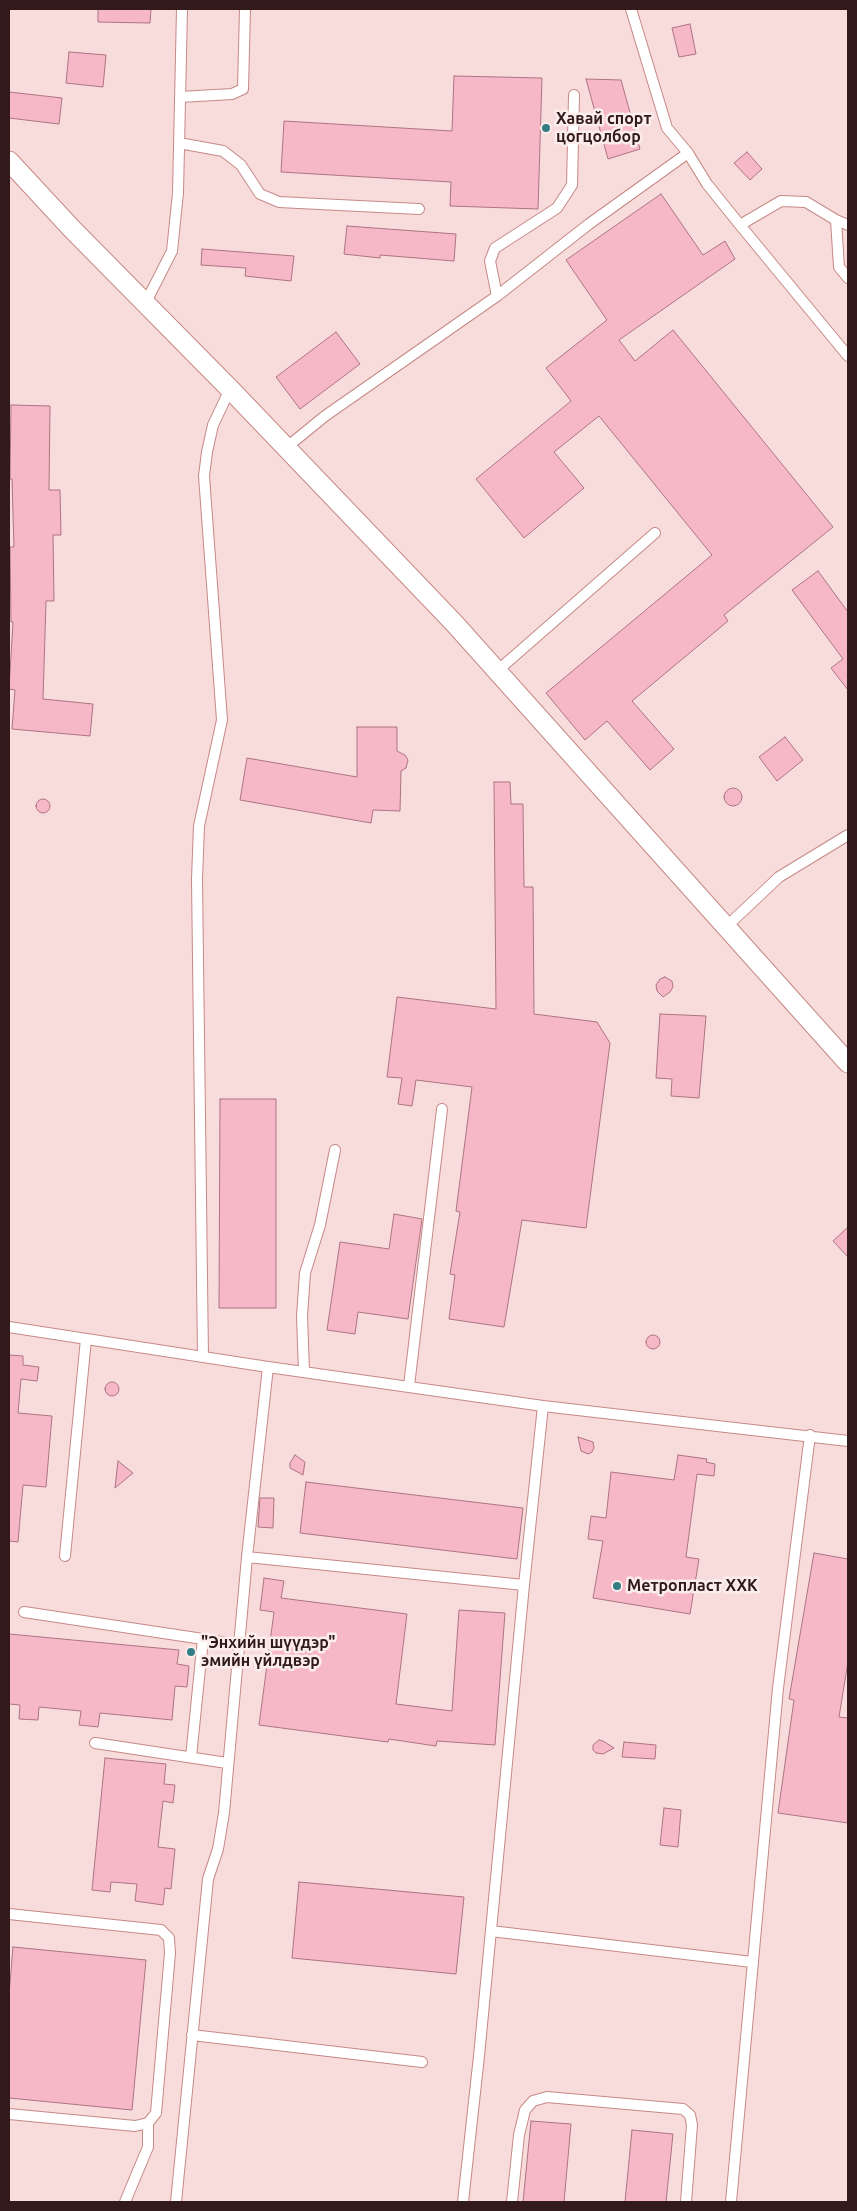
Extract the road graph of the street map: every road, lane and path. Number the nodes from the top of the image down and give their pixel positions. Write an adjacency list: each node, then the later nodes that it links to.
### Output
1 (182, 9): 5 (lane)
2 (245, 9): 5 (lane)
3 (631, 9): 7 (lane)
4 (574, 95): 14 (lane)
5 (180, 97): 6 (lane)
6 (179, 143): 9 (lane); 15 (lane)
7 (688, 153): 11 (lane); 14 (lane)
8 (9, 161): 15 (street)
9 (419, 209)
10 (836, 220): 11 (lane); 12 (lane); 13 (lane)
11 (740, 225): 16 (lane)
12 (848, 225)
13 (848, 278)
14 (497, 296): 18 (lane)
15 (145, 304): 17 (street)
16 (848, 356)
17 (230, 389): 18 (street); 28 (lane)
18 (286, 447): 20 (street)
19 (655, 533): 20 (lane)
20 (496, 672): 22 (street)
21 (848, 835): 22 (lane)
22 (726, 927): 23 (street)
23 (848, 1063)
24 (442, 1109): 31 (lane)
25 (335, 1150): 30 (lane)
26 (9, 1328): 27 (lane)
27 (86, 1339): 28 (lane); 35 (lane)
28 (203, 1357): 29 (lane)
29 (268, 1367): 30 (lane); 36 (lane)
30 (304, 1372): 31 (lane)
31 (409, 1386): 32 (lane)
32 (543, 1406): 33 (lane); 37 (lane)
33 (810, 1435): 34 (lane); 46 (lane)
34 (848, 1440)
35 (65, 1556)
36 (247, 1557): 37 (lane); 40 (lane)
37 (524, 1585): 45 (lane)
38 (24, 1612): 39 (lane)
39 (204, 1639): 40 (lane); 42 (lane)
40 (239, 1644): 43 (lane)
41 (95, 1743): 42 (lane)
42 (190, 1757): 43 (lane)
43 (227, 1763): 47 (lane)
44 (9, 1914): 50 (lane)
45 (492, 1931): 46 (lane); 53 (lane)
46 (752, 1962): 56 (lane)
47 (192, 2035): 48 (lane); 52 (lane)
48 (422, 2062)
49 (9, 2114): 50 (lane)
50 (148, 2124): 51 (lane)
51 (125, 2202)
52 (176, 2202)
53 (463, 2202)
54 (512, 2202): 55 (lane)
55 (686, 2202)
56 (731, 2202)

